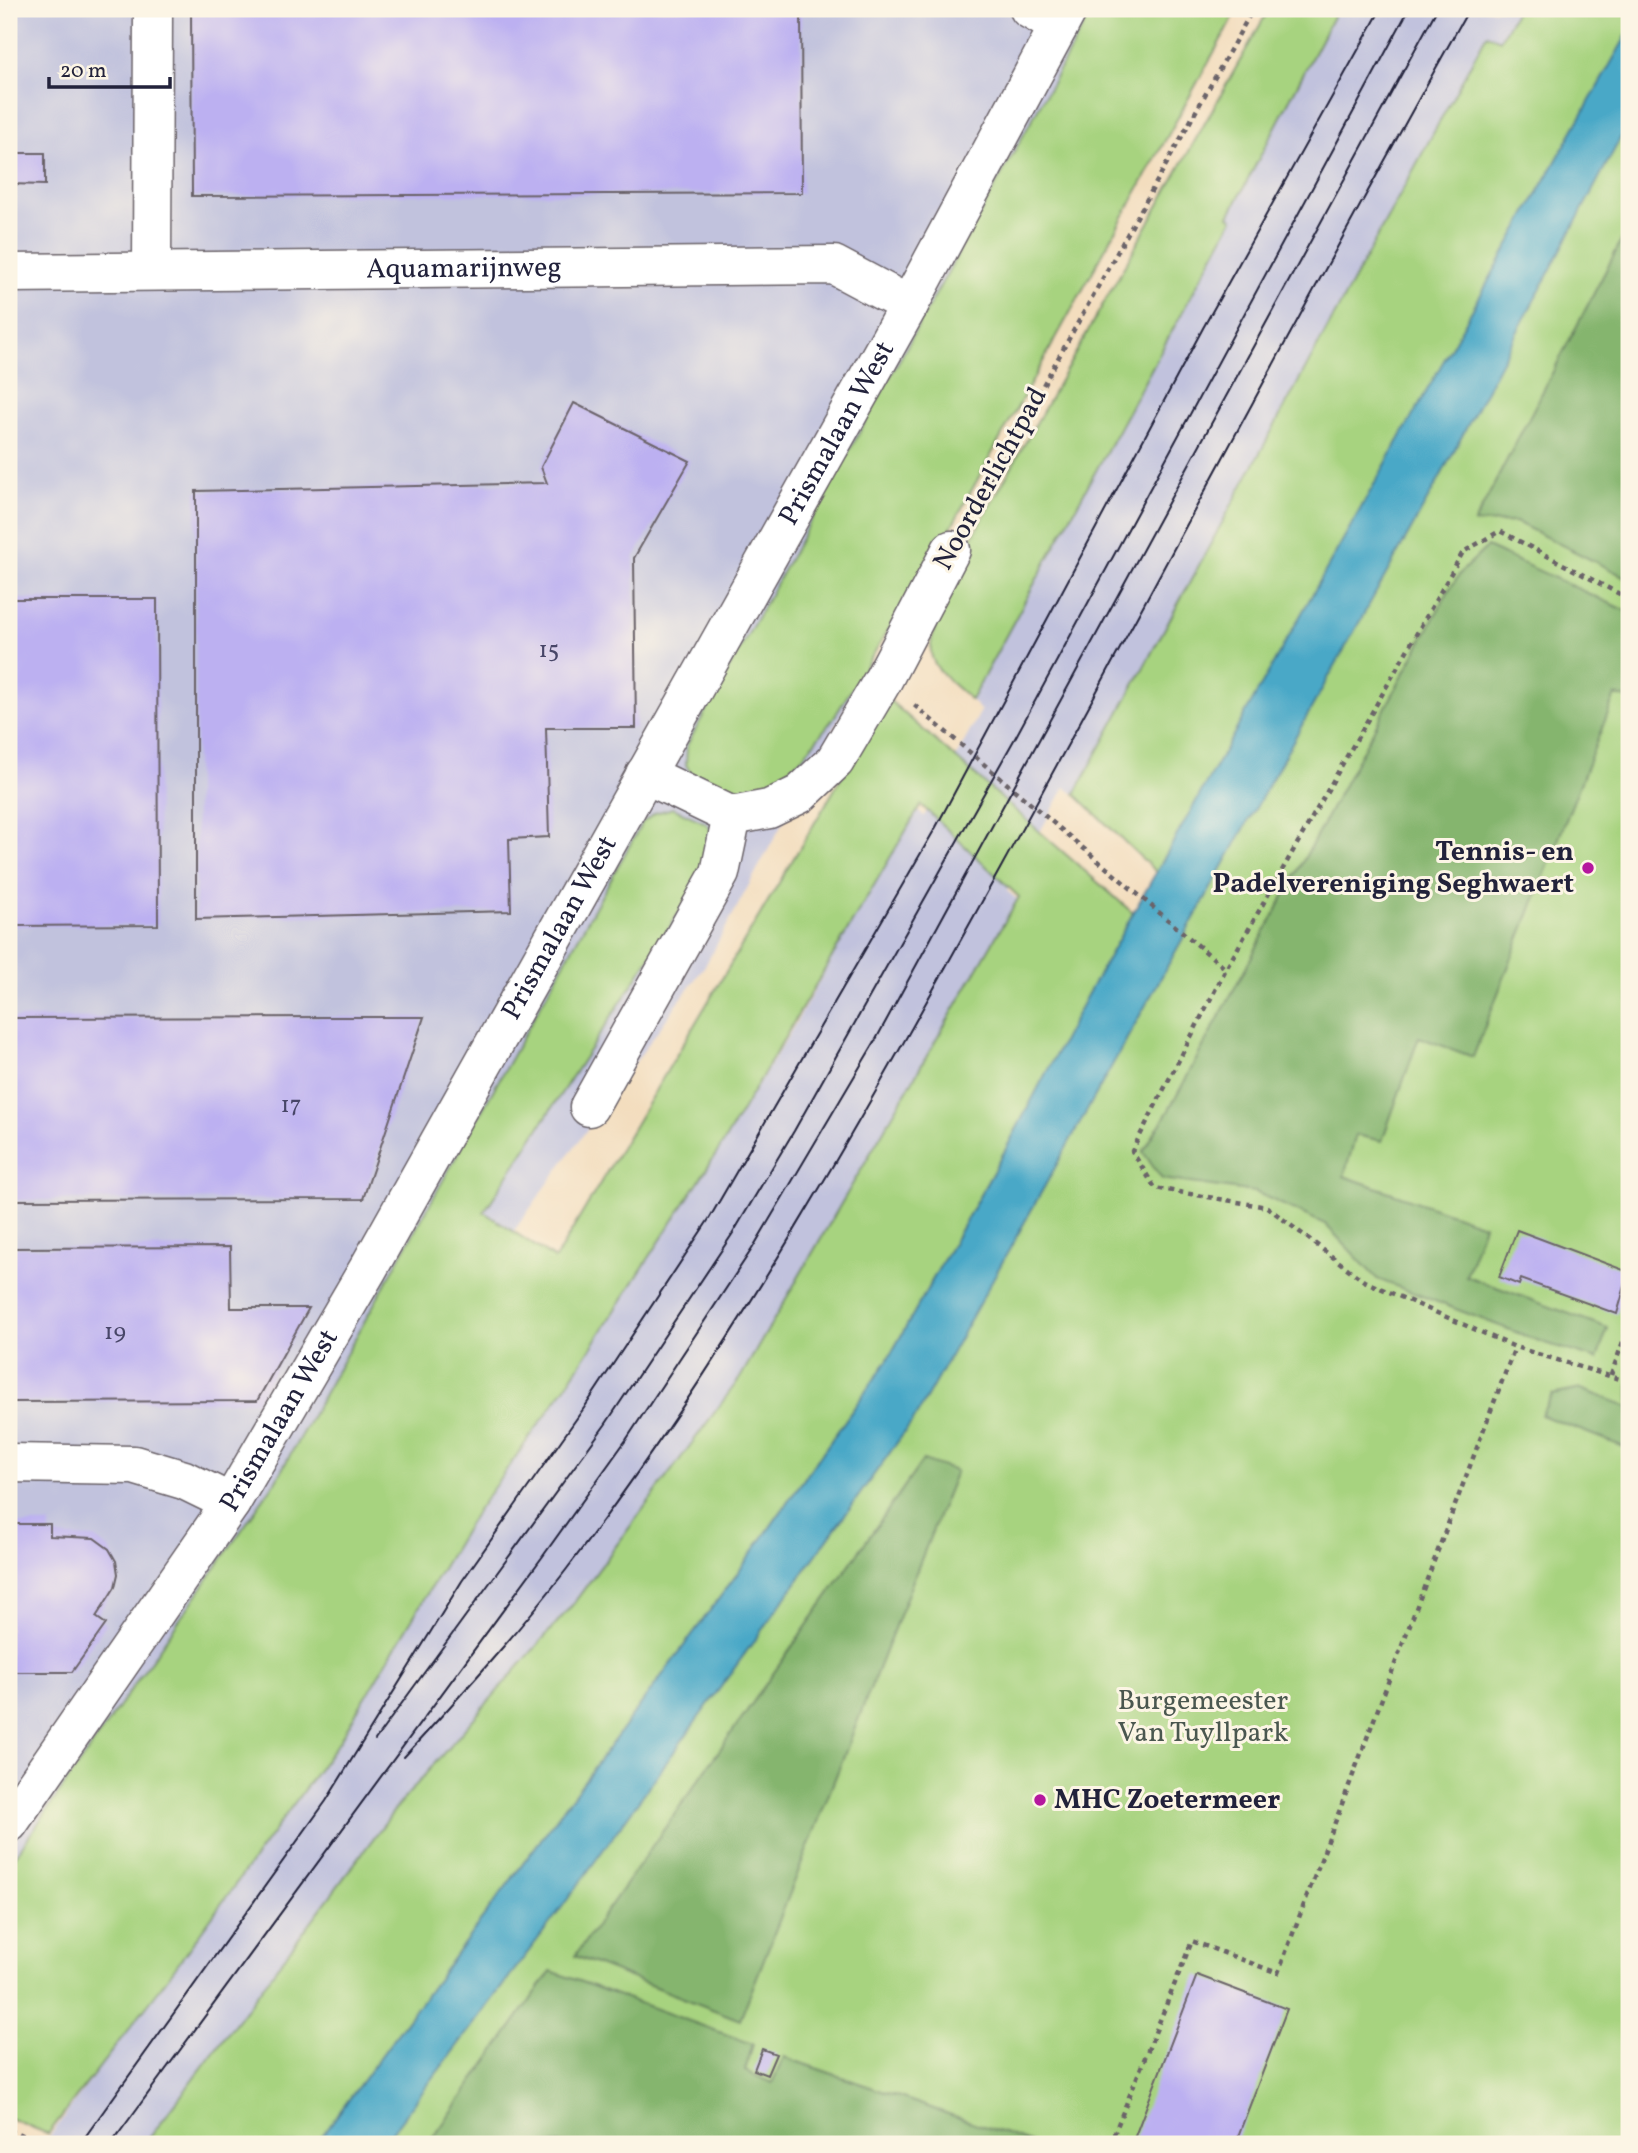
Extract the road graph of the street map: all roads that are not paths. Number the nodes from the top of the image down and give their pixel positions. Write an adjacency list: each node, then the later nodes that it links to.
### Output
1 (153, 9): 3 (street)
2 (1052, 14): 5 (street, Prismalaan West)
3 (152, 271): 4 (street, Aquamarijnweg); 5 (street, Aquamarijnweg)
4 (9, 272)
5 (909, 305): 7 (street, Prismalaan West)
6 (951, 550): 8 (street, Noorderlichtpad)
7 (645, 774): 8 (street); 11 (street, Prismalaan West)
8 (732, 816): 9 (street)
9 (589, 1107)
10 (9, 1463): 11 (street)
11 (231, 1503): 12 (street, Prismalaan West)
12 (9, 1823)

